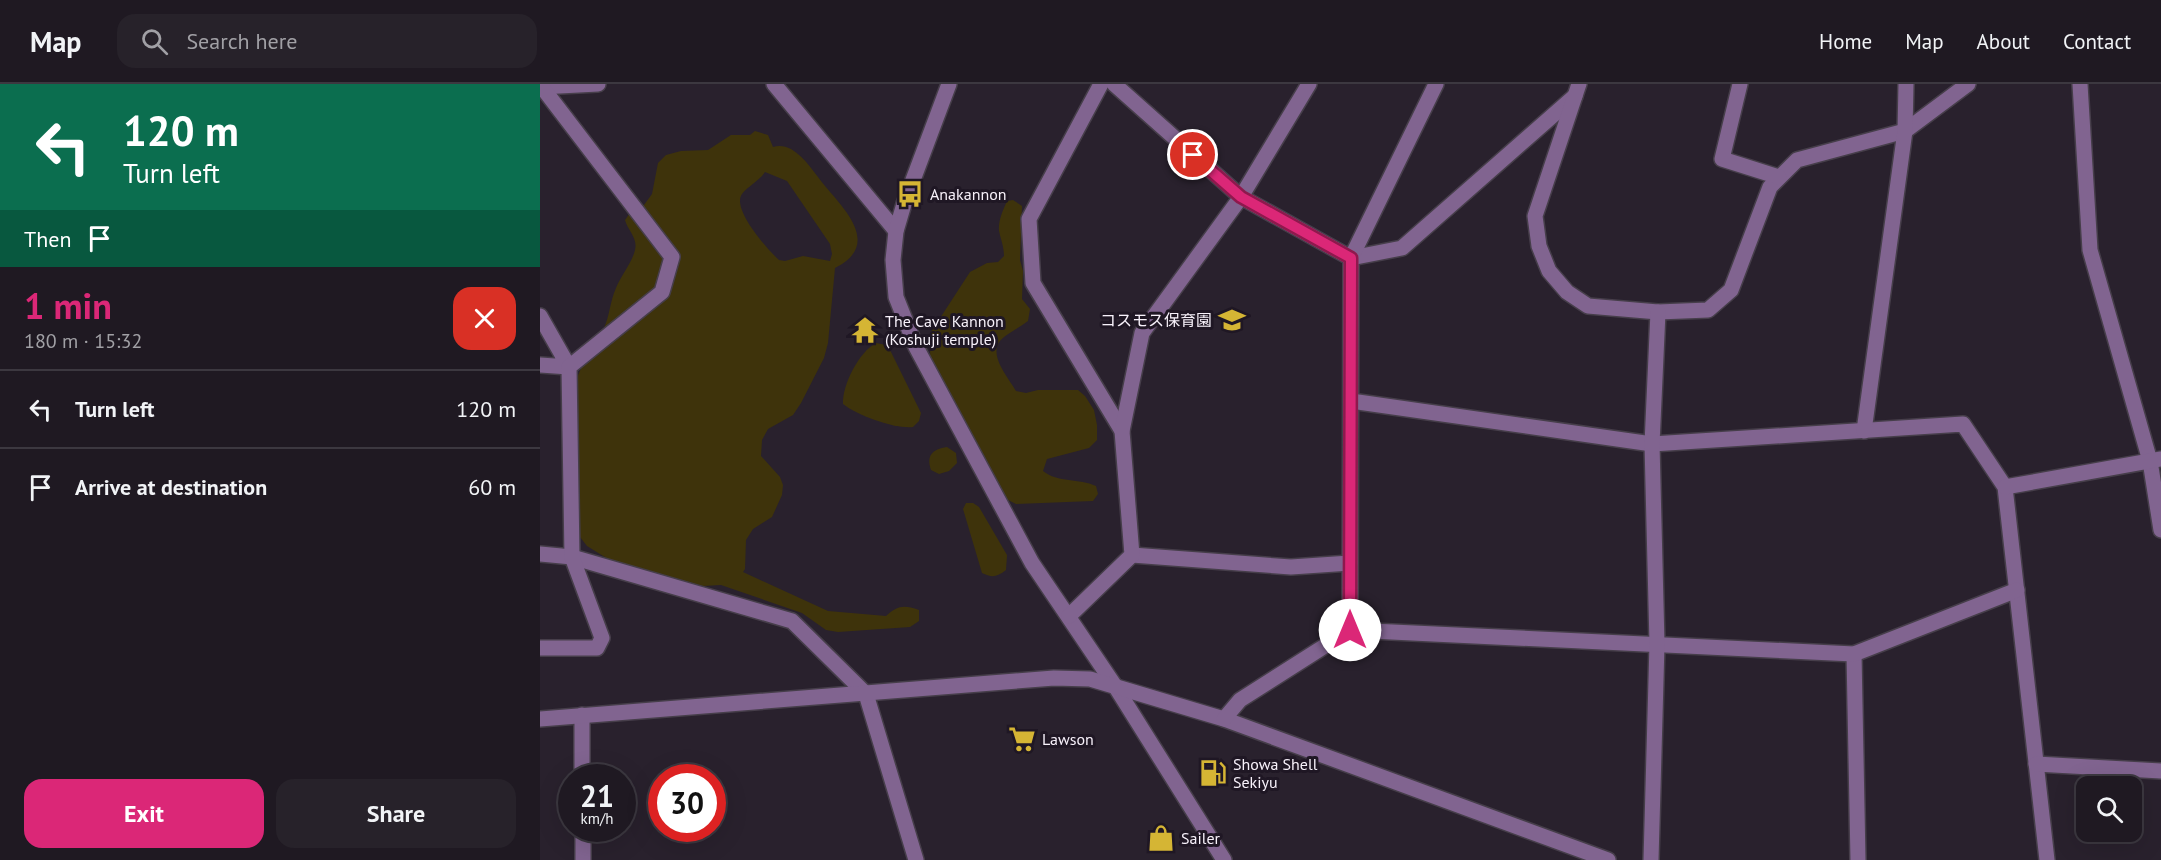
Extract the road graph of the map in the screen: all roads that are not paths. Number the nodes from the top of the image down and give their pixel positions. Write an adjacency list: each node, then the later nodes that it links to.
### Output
1 (598, 84): 12 (street)
2 (774, 84): 17 (street)
3 (948, 84): 17 (street)
4 (1101, 84): 24 (street)
5 (1114, 84): 16 (street)
6 (1309, 84): 16 (street)
7 (1436, 84): 18 (street)
8 (1740, 84): 15 (street)
9 (1906, 84): 14 (street)
10 (1968, 84): 14 (street)
11 (2079, 84): 27 (street)
12 (541, 87): 22 (street)
13 (1577, 90): 18 (street); 19 (street)
14 (1905, 131): 15 (street); 25 (street)
15 (1779, 177): 19 (street)
16 (1241, 197): 18 (street); 24 (street)
17 (896, 231): 35 (street)
18 (1351, 258): 23 (street)
19 (1658, 312): 26 (street)
20 (540, 316): 22 (street)
21 (540, 365): 22 (street)
22 (569, 367): 32 (street)
23 (1351, 401): 26 (street); 33 (street)
24 (1122, 430): 31 (street)
25 (1864, 431): 26 (street); 28 (street)
26 (1652, 444): 37 (street)
27 (2155, 460): 28 (street); 29 (street)
28 (2005, 487): 34 (street)
29 (2161, 530)
30 (540, 554): 32 (street)
31 (1132, 555): 33 (street); 35 (street)
32 (572, 556): 38 (street); 41 (street)
33 (1350, 563): 36 (street)
34 (2017, 590): 39 (street); 46 (street)
35 (1068, 616): 40 (street)
36 (1350, 630): 37 (street); 44 (street)
37 (1657, 644): 39 (street); 53 (street)
38 (540, 648)
39 (1854, 654): 54 (street)
40 (1115, 686): 41 (street); 44 (street); 51 (street)
41 (866, 694): 42 (street); 50 (street)
42 (582, 715): 43 (street); 45 (street)
43 (540, 719)
44 (1224, 719): 52 (street)
45 (582, 764)
46 (2036, 764): 47 (street); 55 (street)
47 (2161, 771)
48 (583, 842): 49 (street)
49 (583, 860)
50 (916, 860)
51 (1224, 860)
52 (1608, 860)
53 (1652, 860)
54 (1858, 860)
55 (2047, 860)

